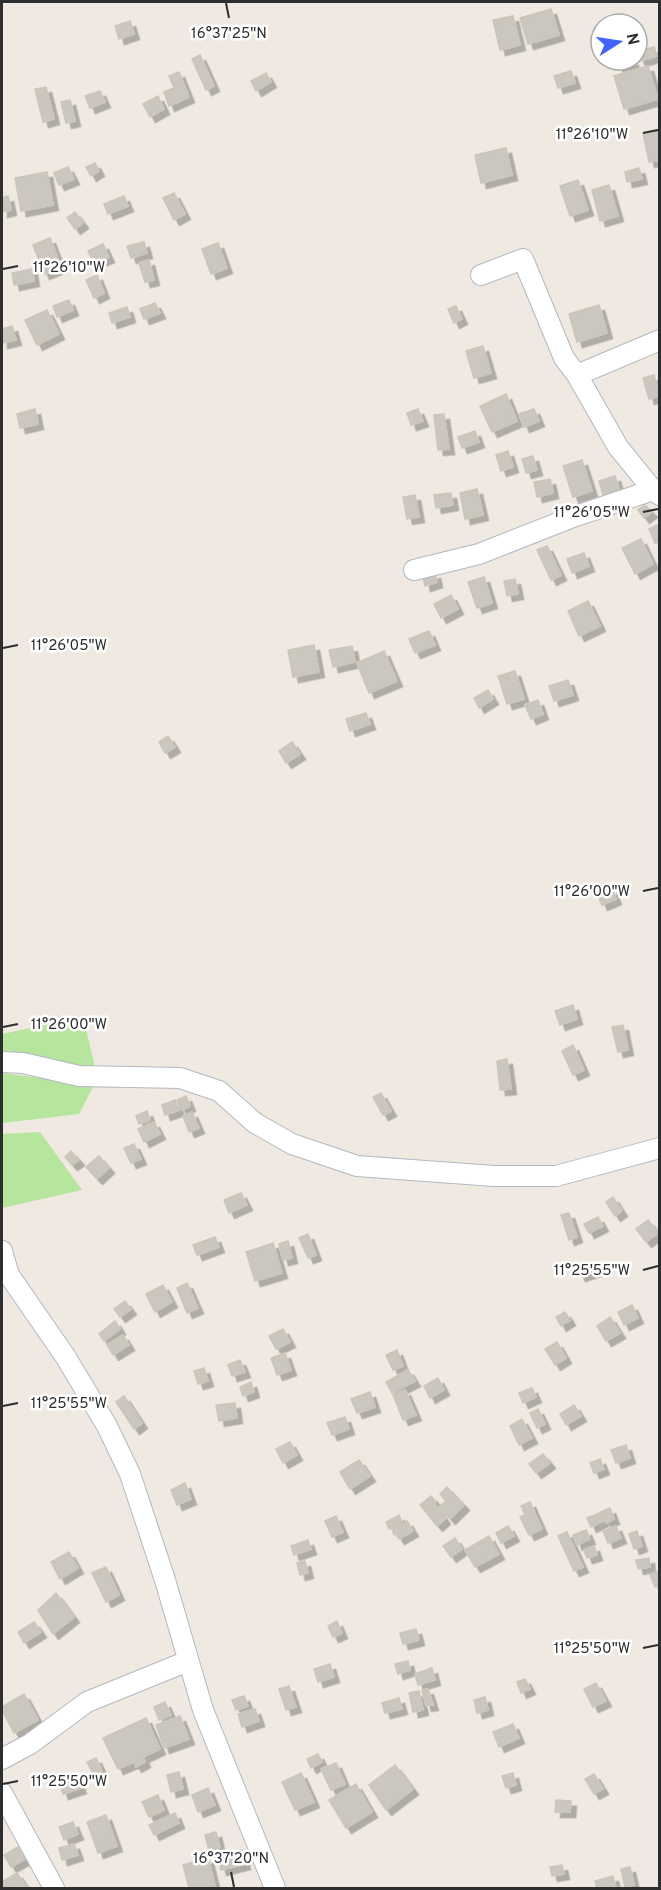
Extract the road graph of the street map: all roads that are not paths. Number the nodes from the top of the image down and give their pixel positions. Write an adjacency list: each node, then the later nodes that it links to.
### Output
1 (481, 275): 3 (street)
2 (660, 340): 3 (street)
3 (578, 375): 4 (street)
4 (656, 493): 5 (street)
5 (414, 570)
6 (2, 1062): 7 (street)
7 (660, 1148)
8 (2, 1251): 9 (street)
9 (188, 1661): 10 (street); 13 (street)
10 (2, 1759)
11 (2, 1792): 12 (street)
12 (54, 1888)
13 (275, 1888)

